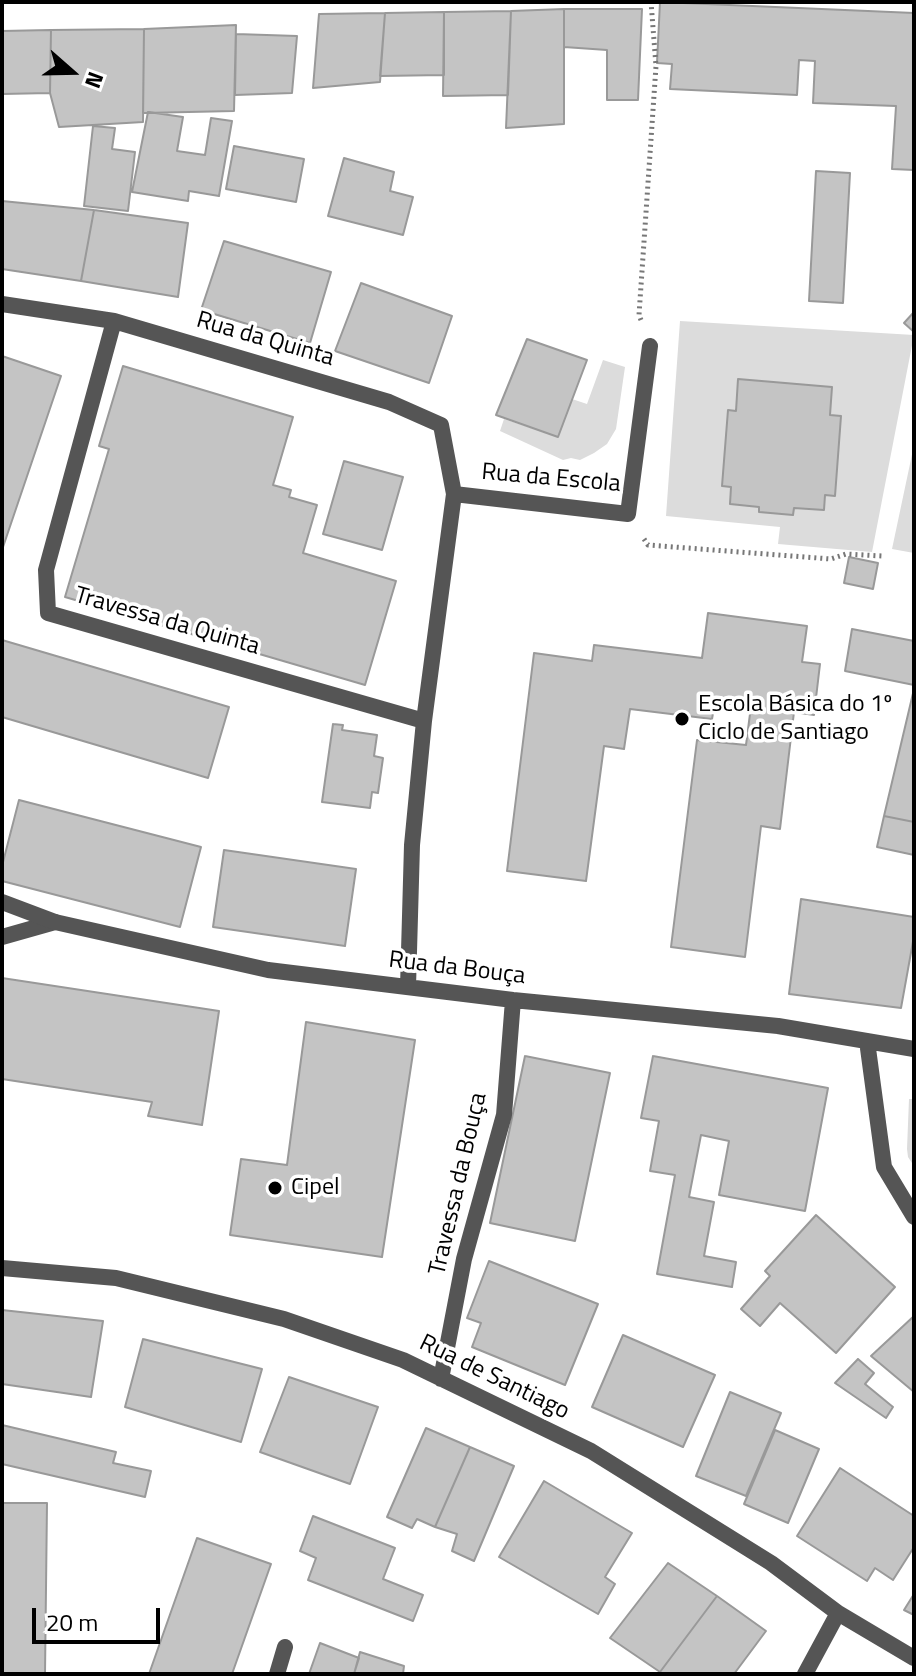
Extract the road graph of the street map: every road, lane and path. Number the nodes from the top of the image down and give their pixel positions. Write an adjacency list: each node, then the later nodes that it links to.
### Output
1 (651, 2): 4 (path)
2 (2, 304): 3 (street, Rua da Quinta)
3 (114, 321): 5 (street, Rua da Quinta); 8 (street, Travessa da Quinta)
4 (650, 346): 6 (street, Rua da Escola)
5 (454, 494): 6 (street, Rua da Escola); 8 (street, Rua da Escola)
6 (628, 514): 7 (path)
7 (882, 556)
8 (424, 721): 12 (street, Rua da Escola)
9 (2, 902): 10 (street, Rua da Bouça)
10 (55, 922): 11 (street); 12 (street, Rua da Bouça)
11 (2, 937)
12 (408, 987): 13 (street, Rua da Bouça)
13 (513, 1000): 14 (street, Rua da Bouça); 18 (street, Travessa da Bouça)
14 (867, 1041): 15 (street, Rua da Bouça); 16 (street)
15 (914, 1049)
16 (914, 1217)
17 (2, 1268): 18 (street, Rua de Santiago)
18 (441, 1379): 19 (street, Rua de Santiago)
19 (838, 1613): 21 (street, Rua de Santiago); 23 (street)
20 (285, 1647): 22 (street)
21 (914, 1658)
22 (277, 1674)
23 (805, 1674)

